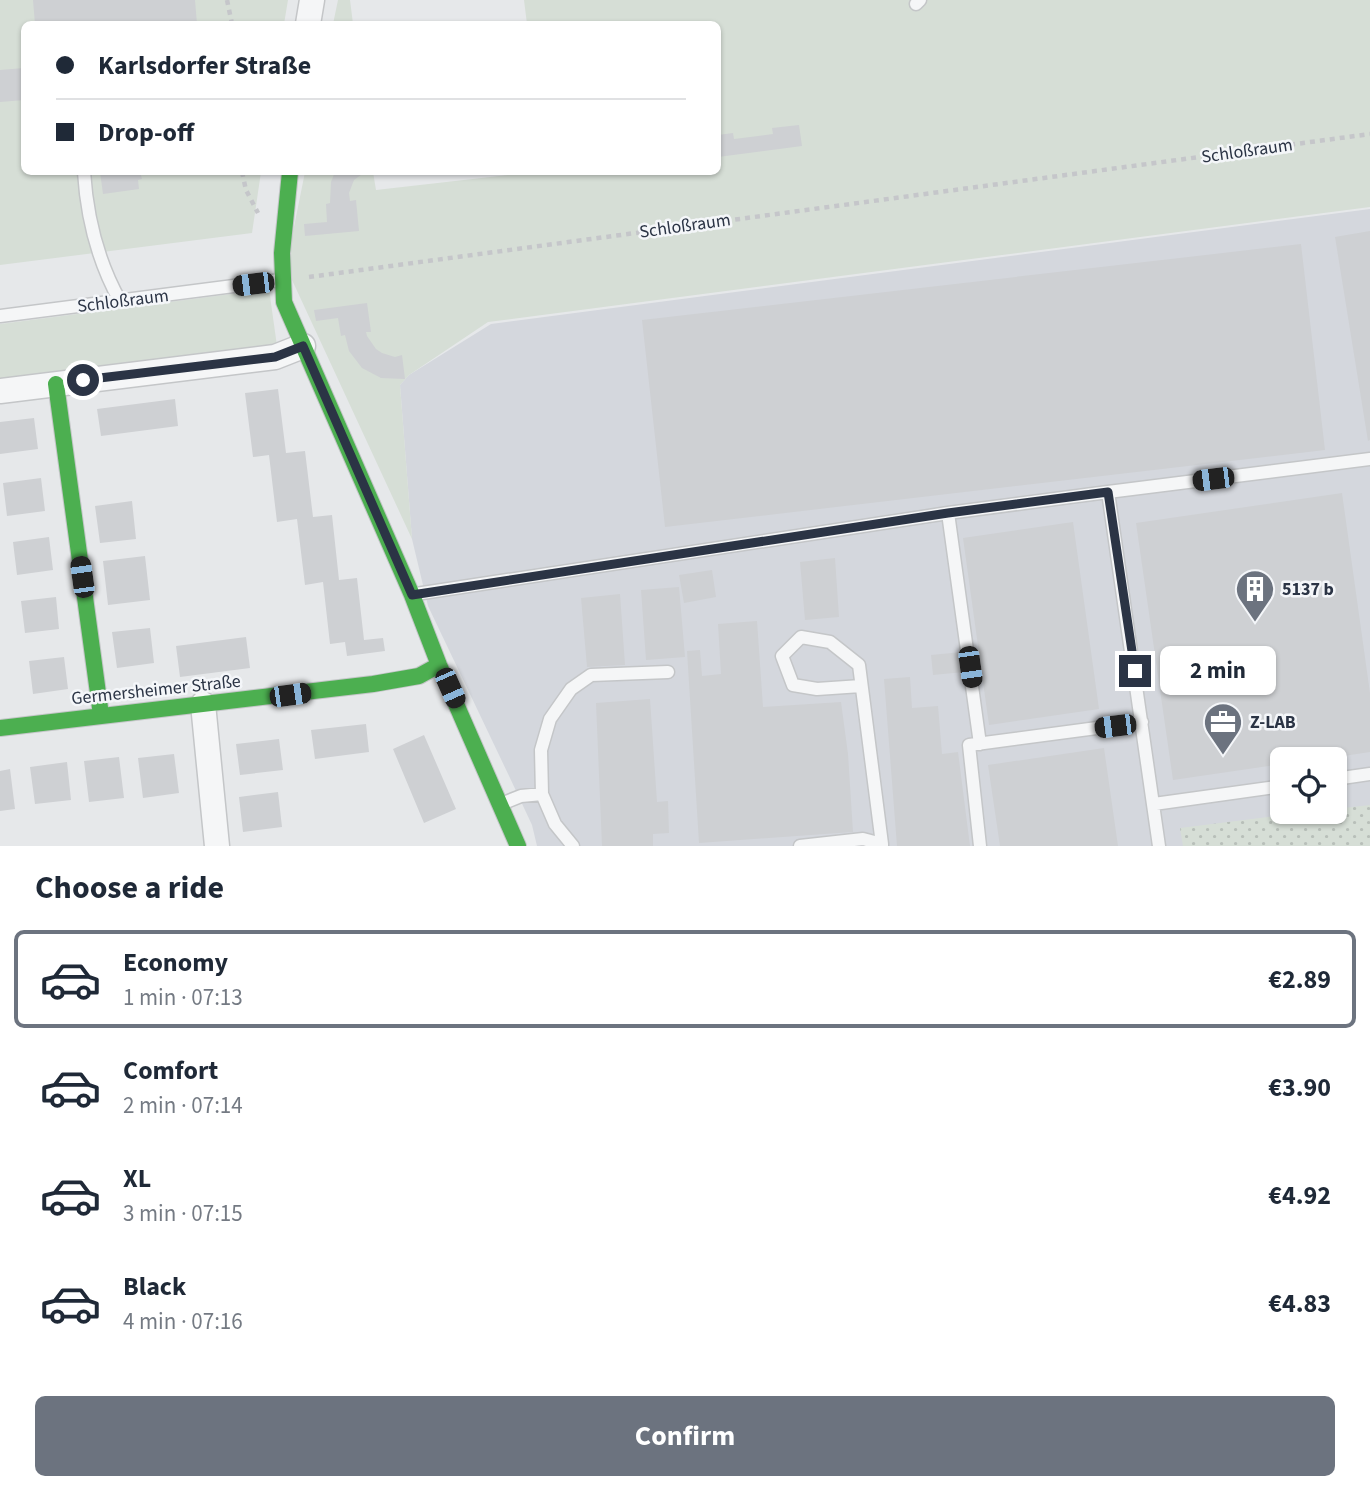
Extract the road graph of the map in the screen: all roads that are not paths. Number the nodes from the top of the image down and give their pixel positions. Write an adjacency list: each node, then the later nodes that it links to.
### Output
1 (312, 0): 2 (street)
2 (309, 21)
3 (84, 175): 6 (lane)
4 (290, 175): 5 (street)
5 (280, 280): 6 (lane, Schloßraum); 8 (street)
6 (120, 301): 7 (lane, Schloßraum)
7 (0, 316)
8 (303, 346): 9 (street); 14 (street)
9 (56, 384): 10 (street); 19 (street)
10 (0, 391)
11 (1370, 459): 12 (lane)
12 (1108, 492): 13 (lane); 20 (lane)
13 (948, 513): 14 (lane); 22 (lane)
14 (412, 595): 15 (street)
15 (439, 665): 18 (street, Germersheimer Straße); 27 (street)
16 (668, 672): 26 (lane)
17 (861, 686): 17 (lane); 29 (lane)
18 (203, 704): 19 (street, Germersheimer Straße); 30 (street)
19 (101, 715): 21 (street, Germersheimer Straße)
20 (1142, 722): 22 (lane); 28 (lane)
21 (0, 728)
22 (980, 744): 34 (lane)
23 (1370, 774): 24 (lane)
24 (1347, 777)
25 (1270, 788): 28 (lane)
26 (542, 794): 27 (lane); 32 (lane)
27 (501, 804): 31 (street)
28 (1154, 804): 35 (lane)
29 (882, 845): 33 (lane)
30 (217, 846)
31 (517, 846)
32 (573, 846)
33 (800, 846)
34 (980, 846)
35 (1159, 846)

